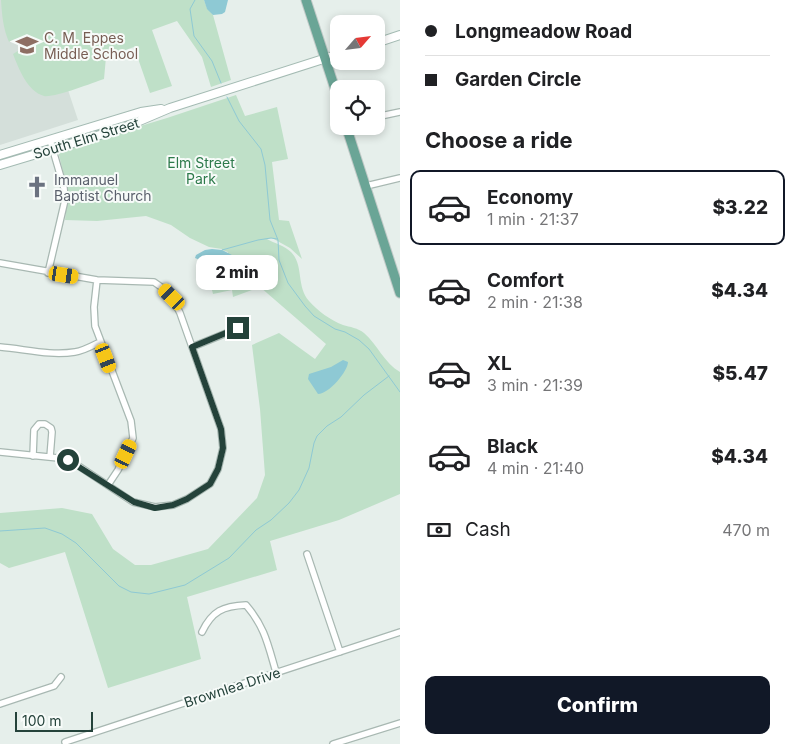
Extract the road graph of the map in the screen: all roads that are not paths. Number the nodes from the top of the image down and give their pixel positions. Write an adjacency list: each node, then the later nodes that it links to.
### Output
1 (306, 0): 5 (main road)
2 (400, 35): 3 (street)
3 (385, 39)
4 (330, 57): 5 (street, South Elm Street)
5 (326, 58): 6 (main road); 7 (street, South Elm Street)
6 (333, 80)
7 (170, 108): 8 (street, South Elm Street); 12 (street, South Elm Street)
8 (141, 112): 11 (street, South Elm Street); 12 (street)
9 (400, 112): 10 (street)
10 (385, 115)
11 (121, 118): 13 (street); 15 (street, South Elm Street)
12 (144, 120): 13 (street, South Elm Street)
13 (123, 128): 16 (street, South Elm Street)
14 (349, 135): 20 (main road)
15 (50, 140): 16 (street); 17 (street, South Elm Street)
16 (52, 148): 18 (street, South Elm Street); 22 (street)
17 (2, 155): 18 (street)
18 (3, 164)
19 (400, 178): 20 (street)
20 (366, 186): 24 (main road)
21 (0, 263): 22 (street)
22 (48, 273): 23 (street)
23 (97, 280): 26 (street); 28 (street)
24 (400, 293)
25 (238, 328): 28 (street)
26 (100, 342): 27 (street); 32 (street)
27 (0, 347)
28 (192, 347): 32 (street)
29 (0, 452): 30 (street)
30 (33, 456): 31 (street); 31 (street)
31 (50, 457): 32 (street)
32 (108, 485)
33 (307, 554): 36 (street)
34 (202, 632): 37 (street)
35 (400, 632): 36 (street, Brownlea Drive)
36 (340, 652): 37 (street, Brownlea Drive)
37 (276, 672): 41 (street, Brownlea Drive)
38 (61, 677): 39 (street)
39 (0, 704)
40 (399, 725): 42 (street)
41 (65, 742)
42 (333, 744)

